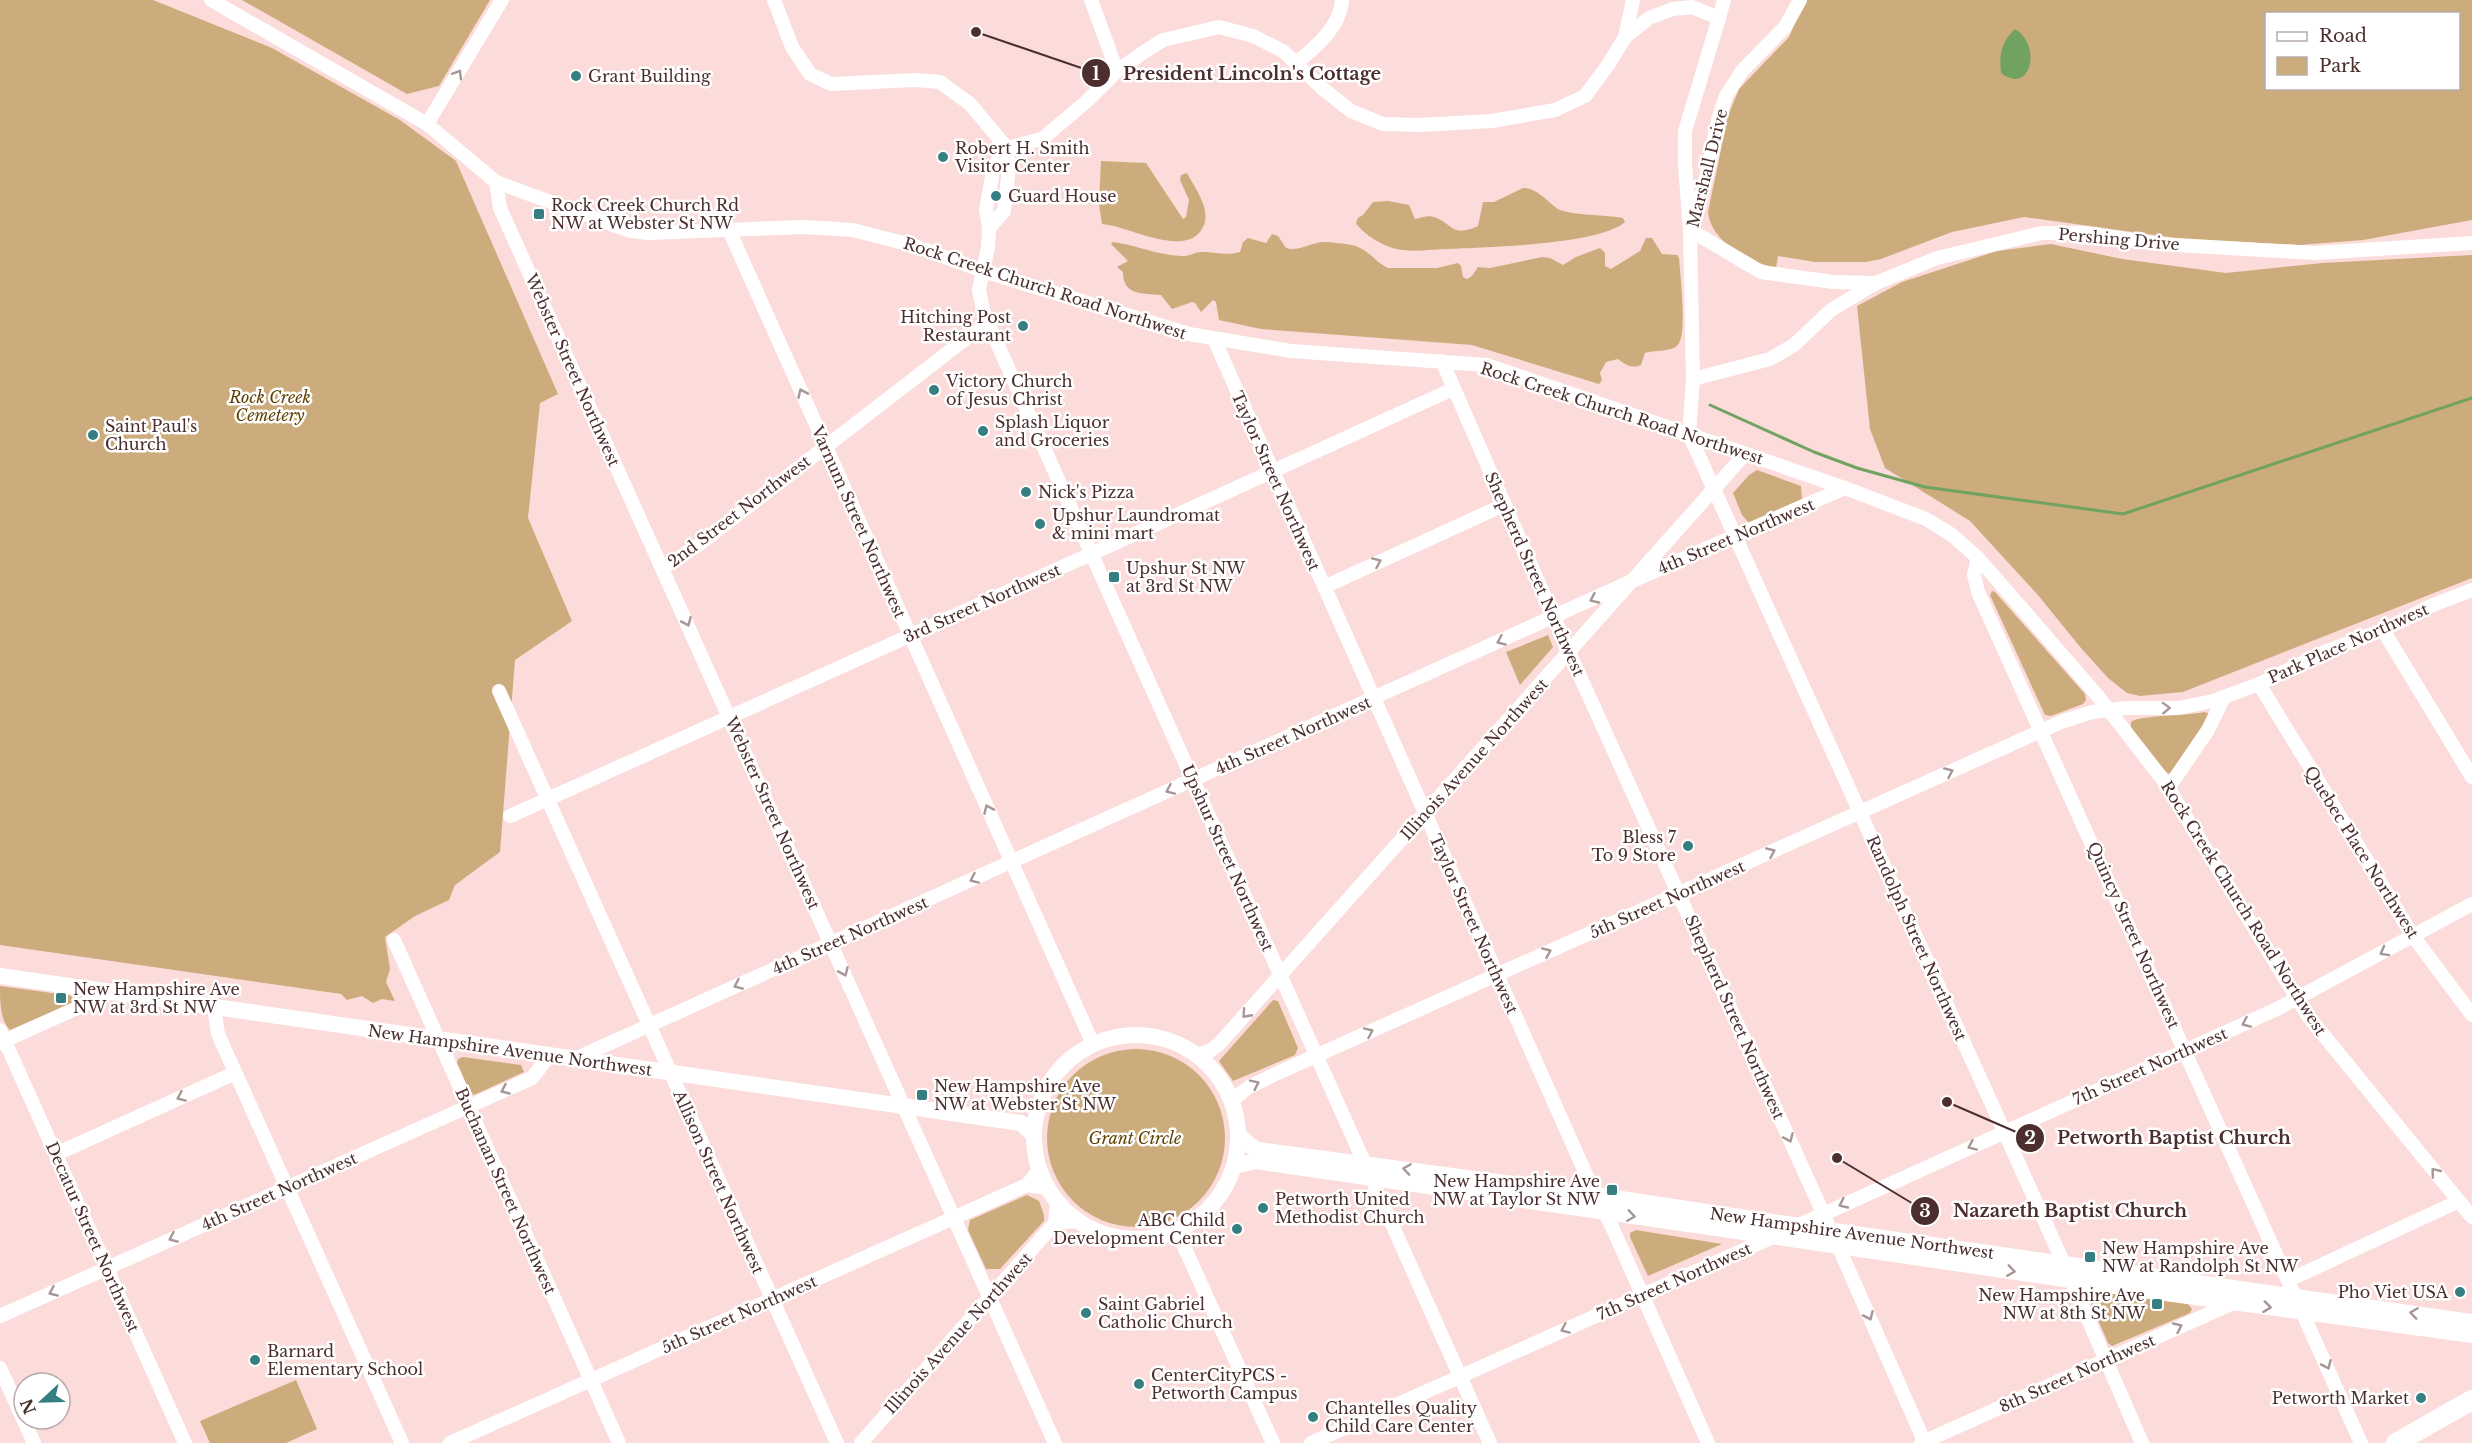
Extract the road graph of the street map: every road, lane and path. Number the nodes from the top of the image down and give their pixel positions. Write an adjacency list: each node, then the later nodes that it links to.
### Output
1 (211, 0): 13 (street, Rock Creek Church Road Northwest)
2 (502, 0): 13 (street, one-way to 2)
3 (774, 0): 14 (street)
4 (1342, 0): 11 (street)
5 (1633, 0): 10 (street)
6 (1724, 0): 9 (street)
7 (1800, 0): 17 (street, Marshall Drive)
8 (1091, 1): 12 (street)
9 (1719, 18): 10 (street); 17 (street)
10 (1625, 37): 11 (street)
11 (1296, 63): 12 (street)
12 (1117, 71): 14 (street)
13 (427, 124): 15 (street, Rock Creek Church Road Northwest)
14 (1007, 148): 19 (street, Upshur Street Northwest)
15 (496, 183): 16 (street, Rock Creek Church Road Northwest); 36 (street, Webster Street Northwest)
16 (729, 230): 19 (street, Rock Creek Church Road Northwest); 27 (street, Varnum Street Northwest, one-way to 16)
17 (1690, 230): 20 (street); 24 (street, Marshall Drive)
18 (2472, 243): 20 (street, Pershing Drive)
19 (983, 271): 21 (street, Upshur Street Northwest); 22 (street, Rock Creek Church Road Northwest)
20 (1876, 283): 24 (street, Pershing Drive)
21 (989, 326): 27 (street, 2nd Street Northwest); 34 (street, Upshur Street Northwest)
22 (1214, 339): 23 (street, Rock Creek Church Road Northwest); 29 (street, Taylor Street Northwest)
23 (1442, 361): 25 (street, Shepherd Street Northwest); 26 (street, Rock Creek Church Road Northwest)
24 (1693, 379): 26 (street, Marshall Drive)
25 (1453, 389): 29 (street, 3rd Street Northwest); 32 (street, Shepherd Street Northwest)
26 (1689, 434): 28 (street, Rock Creek Church Road Northwest); 31 (street, Randolph Street Northwest)
27 (825, 446): 36 (street, 2nd Street Northwest); 42 (street, Varnum Street Northwest)
28 (1745, 454): 30 (street, Rock Creek Church Road Northwest); 31 (street, Illinois Avenue Northwest)
29 (1272, 471): 34 (street, 3rd Street Northwest); 38 (street, Taylor Street Northwest)
30 (1845, 488): 33 (street, 4th Street Northwest); 35 (street, Rock Creek Church Road Northwest)
31 (1715, 489): 33 (street, Randolph Street Northwest); 37 (street, Illinois Avenue Northwest)
32 (1504, 505): 38 (street, one-way to 32); 40 (street, Shepherd Street Northwest)
33 (1736, 536): 37 (street, 4th Street Northwest); 55 (street, Randolph Street Northwest)
34 (1091, 554): 42 (street, 3rd Street Northwest); 52 (street, Upshur Street Northwest)
35 (1978, 558): 48 (street, Rock Creek Church Road Northwest); 50 (street, Quincy Street Northwest)
36 (663, 568): 49 (street, Webster Street Northwest, one-way to 49)
37 (1632, 581): 40 (street, 4th Street Northwest, one-way to 40); 43 (street, Illinois Avenue Northwest)
38 (1324, 587): 47 (street, Taylor Street Northwest)
39 (2472, 590): 41 (street, Park Place Northwest)
40 (1555, 617): 43 (street, Shepherd Street Northwest); 47 (street, 4th Street Northwest, one-way to 47)
41 (2383, 630): 44 (street, Park Place Northwest); 51 (street)
42 (909, 635): 49 (street, 3rd Street Northwest); 58 (street, Varnum Street Northwest, one-way to 42)
43 (1569, 652): 56 (street, Illinois Avenue Northwest); 59 (street, Shepherd Street Northwest)
44 (2259, 684): 46 (street, Park Place Northwest); 61 (street, Quebec Place Northwest)
45 (501, 695): 54 (street, Allison Street Northwest)
46 (2224, 697): 48 (street, Park Place Northwest, one-way to 46); 53 (street)
47 (1374, 699): 52 (street, 4th Street Northwest); 56 (street, Taylor Street Northwest)
48 (2108, 710): 50 (street, 5th Street Northwest); 53 (street, Rock Creek Church Road Northwest)
49 (729, 717): 54 (street, 3rd Street Northwest); 63 (street, Webster Street Northwest)
50 (2041, 731): 55 (street, 5th Street Northwest, one-way to 50); 75 (street, Quincy Street Northwest)
51 (2472, 777)
52 (1193, 780): 58 (street, 4th Street Northwest, one-way to 58); 64 (street, Upshur Street Northwest)
53 (2169, 787): 68 (street, Rock Creek Church Road Northwest)
54 (548, 798): 57 (street, 3rd Street Northwest); 71 (street, Allison Street Northwest)
55 (1860, 812): 59 (street, 5th Street Northwest, one-way to 55); 86 (street, Randolph Street Northwest)
56 (1425, 814): 64 (street, Illinois Avenue Northwest); 65 (street, Taylor Street Northwest)
57 (510, 816)
58 (1012, 862): 63 (street, 4th Street Northwest, one-way to 63); 74 (street, Varnum Street Northwest)
59 (1679, 893): 65 (street, 5th Street Northwest, one-way to 59); 100 (street, Shepherd Street Northwest, one-way to 100)
60 (2472, 904): 61 (street, 7th Street Northwest)
61 (2413, 936): 68 (street, 7th Street Northwest, one-way to 68); 70 (street, Quebec Place Northwest)
62 (394, 940): 73 (street, Buchanan Street Northwest)
63 (831, 943): 71 (street, 4th Street Northwest, one-way to 71); 84 (street, Webster Street Northwest, one-way to 84)
64 (1280, 975): 77 (street, Illinois Avenue Northwest, one-way to 77); 78 (street, Upshur Street Northwest)
65 (1497, 975): 78 (street, 5th Street Northwest, one-way to 65); 96 (street, Taylor Street Northwest)
66 (0, 976): 67 (main road, New Hampshire Avenue Northwest)
67 (112, 992): 69 (main road, New Hampshire Avenue Northwest); 72 (street)
68 (2299, 998): 75 (street, 7th Street Northwest, one-way to 75); 97 (street, Rock Creek Church Road Northwest, one-way to 68)
69 (214, 1007): 73 (main road, New Hampshire Avenue Northwest); 81 (street)
70 (2472, 1016)
71 (650, 1025): 79 (street, 4th Street Northwest); 80 (street, Allison Street Northwest)
72 (2, 1038): 88 (street, Decatur Street Northwest)
73 (437, 1039): 76 (main road, New Hampshire Avenue Northwest); 83 (street, Buchanan Street Northwest)
74 (1093, 1044): 77 (main road); 85 (main road)
75 (2185, 1050): 86 (street, 7th Street Northwest); 113 (street, Quincy Street Northwest)
76 (550, 1055): 79 (main road, New Hampshire Avenue Northwest); 83 (street, 4th Street Northwest, one-way to 83)
77 (1197, 1055): 82 (main road)
78 (1316, 1056): 82 (street, 5th Street Northwest, one-way to 78); 89 (street, Upshur Street Northwest)
79 (578, 1058): 80 (main road, New Hampshire Avenue Northwest)
80 (670, 1072): 84 (main road, New Hampshire Avenue Northwest); 116 (street, Allison Street Northwest)
81 (235, 1073): 88 (street, one-way to 88); 94 (street)
82 (1231, 1101): 87 (main road)
83 (468, 1106): 94 (street, 4th Street Northwest); 126 (street, Buchanan Street Northwest)
84 (902, 1106): 85 (main road, New Hampshire Avenue Northwest); 102 (street, Webster Street Northwest)
85 (1027, 1128): 91 (main road)
86 (2004, 1132): 100 (street, 7th Street Northwest, one-way to 100); 110 (street, Randolph Street Northwest)
87 (1238, 1134): 89 (main road, New Hampshire Avenue Northwest); 90 (main road)
88 (56, 1154): 111 (street, Decatur Street Northwest)
89 (1363, 1162): 92 (street, Upshur Street Northwest); 96 (main road, New Hampshire Avenue Northwest, one-way to 89)
90 (1234, 1166): 92 (main road, New Hampshire Avenue Northwest); 107 (main road)
91 (1039, 1170): 93 (street, 5th Street Northwest); 95 (main road)
92 (1370, 1179): 99 (main road, New Hampshire Avenue Northwest); 125 (street, Upshur Street Northwest)
93 (1027, 1185): 95 (street); 102 (street, 5th Street Northwest)
94 (286, 1187): 111 (street, 4th Street Northwest, one-way to 111); 131 (street)
95 (1047, 1188): 98 (main road)
96 (1595, 1195): 99 (street, Taylor Street Northwest); 105 (main road, New Hampshire Avenue Northwest)
97 (2459, 1201): 101 (street, Rock Creek Church Road Northwest); 113 (street)
98 (1057, 1203): 103 (main road); 104 (street)
99 (1603, 1212): 108 (main road, New Hampshire Avenue Northwest, one-way to 108); 114 (street, Taylor Street Northwest)
100 (1823, 1214): 105 (street, 7th Street Northwest); 106 (street, Shepherd Street Northwest)
101 (2472, 1217)
102 (954, 1218): 116 (street, 5th Street Northwest); 117 (street, Webster Street Northwest)
103 (1077, 1221): 104 (street); 107 (main road)
104 (1055, 1223): 117 (street, Illinois Avenue Northwest)
105 (1798, 1225): 106 (main road, New Hampshire Avenue Northwest); 108 (street, 7th Street Northwest)
106 (1830, 1230): 109 (street, Shepherd Street Northwest); 110 (main road, New Hampshire Avenue Northwest)
107 (1177, 1231): 137 (street)
108 (1772, 1237): 109 (main road, New Hampshire Avenue Northwest); 114 (street, 7th Street Northwest)
109 (1838, 1246): 112 (main road, New Hampshire Avenue Northwest, one-way to 112); 128 (street, Shepherd Street Northwest, one-way to 128)
110 (2064, 1264): 112 (street, Randolph Street Northwest); 115 (main road, New Hampshire Avenue Northwest)
111 (106, 1268): 120 (street, 4th Street Northwest, one-way to 120); 130 (street, Decatur Street Northwest)
112 (2071, 1280): 118 (main road, New Hampshire Avenue Northwest); 123 (street, Randolph Street Northwest)
113 (2289, 1280): 115 (street, Quincy Street Northwest)
114 (1642, 1295): 125 (street, 7th Street Northwest, one-way to 125); 140 (street, Taylor Street Northwest)
115 (2296, 1296): 119 (street, Quincy Street Northwest); 121 (main road, New Hampshire Avenue Northwest, one-way to 115)
116 (772, 1299): 126 (street, 5th Street Northwest); 134 (street, Allison Street Northwest)
117 (990, 1299): 135 (street, Illinois Avenue Northwest); 136 (street, Webster Street Northwest)
118 (2233, 1303): 119 (main road, New Hampshire Avenue Northwest, one-way to 119); 123 (street, 8th Street Northwest, one-way to 118)
119 (2303, 1312): 122 (main road, New Hampshire Avenue Northwest); 142 (street, Quincy Street Northwest, one-way to 142)
120 (0, 1316)
121 (2472, 1322)
122 (2472, 1335)
123 (2106, 1360): 128 (street, 8th Street Northwest); 141 (street, Randolph Street Northwest)
124 (0, 1368): 129 (street)
125 (1460, 1376): 138 (street, 7th Street Northwest); 139 (street, Upshur Street Northwest)
126 (591, 1380): 132 (street, 5th Street Northwest); 133 (street, Buchanan Street Northwest)
127 (2472, 1400): 143 (highway)
128 (1924, 1442)
129 (33, 1443)
130 (185, 1443)
131 (402, 1443)
132 (450, 1443)
133 (619, 1443)
134 (837, 1443)
135 (861, 1443)
136 (1055, 1443)
137 (1273, 1443)
138 (1311, 1443)
139 (1490, 1443)
140 (1708, 1443)
141 (2142, 1443)
142 (2361, 1443)
143 (2396, 1443)

